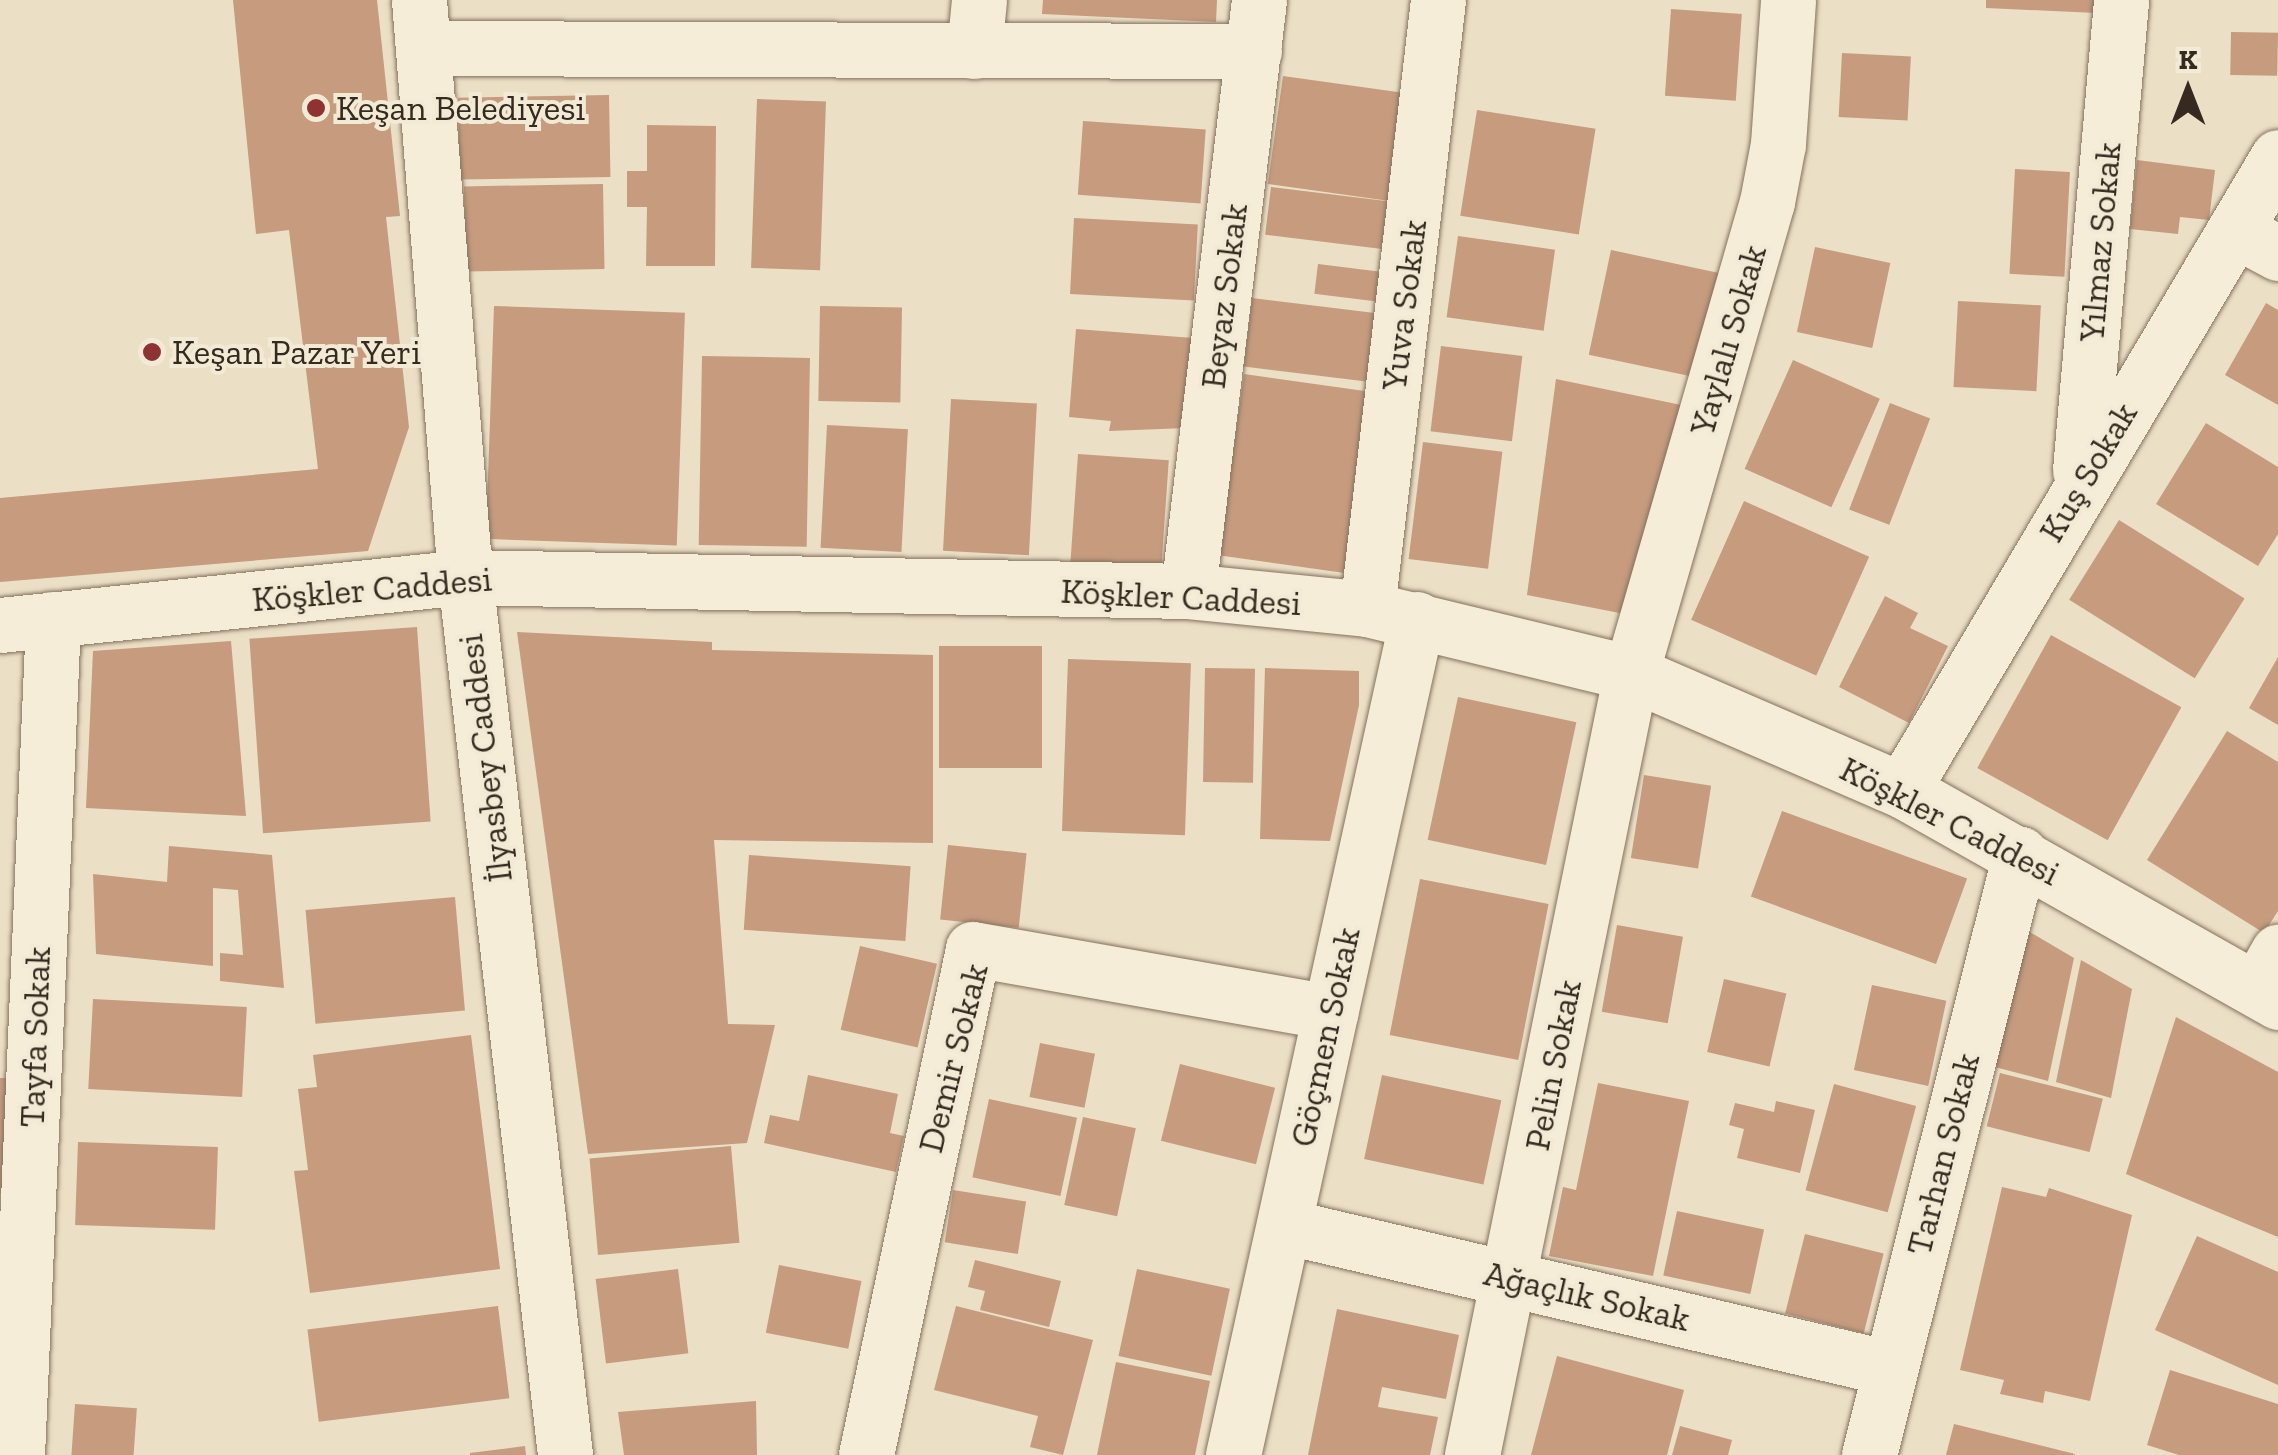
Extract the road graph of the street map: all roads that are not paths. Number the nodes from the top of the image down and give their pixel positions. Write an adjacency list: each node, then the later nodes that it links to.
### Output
1 (1438, 0): 12 (street, Yuva Sokak)
2 (1788, 0): 14 (street, Yaylalı Sokak)
3 (2121, 0): 9 (street, Yılmaz Sokak)
4 (422, 24): 5 (street); 10 (street, İlyasbey Caddesi)
5 (977, 26): 6 (street)
6 (1256, 26): 11 (street, Beyaz Sokak)
7 (2278, 156): 8 (street, Kuş Sokak)
8 (2256, 242): 9 (street, Kuş Sokak)
9 (2079, 483): 15 (street, Kuş Sokak)
10 (464, 577): 11 (street, Köşkler Caddesi); 13 (street, Köşkler Caddesi); 24 (street, İlyasbey Caddesi)
11 (1188, 592): 12 (street, Köşkler Caddesi)
12 (1392, 614): 14 (street, Köşkler Caddesi); 18 (street, Göçmen Sokak)
13 (26, 622): 19 (street, Tayfa Sokak)
14 (1631, 673): 15 (street, Köşkler Caddesi); 21 (street, Pelin Sokak)
15 (1902, 790): 16 (street, Köşkler Caddesi)
16 (2020, 854): 17 (street, Köşkler Caddesi); 22 (street, Tarhan Sokak)
17 (2271, 981)
18 (1330, 1012): 20 (street, Göçmen Sokak); 25 (street, Demir Sokak)
19 (17, 1054): 23 (street, Tayfa Sokak)
20 (1284, 1226): 21 (street, Ağaçlık Sokak); 26 (street, Göçmen Sokak)
21 (1511, 1278): 22 (street, Ağaçlık Sokak); 27 (street, Pelin Sokak)
22 (1889, 1368): 28 (street, Tarhan Sokak)
23 (17, 1455)
24 (565, 1455)
25 (866, 1455)
26 (1233, 1455)
27 (1472, 1455)
28 (1870, 1455)

